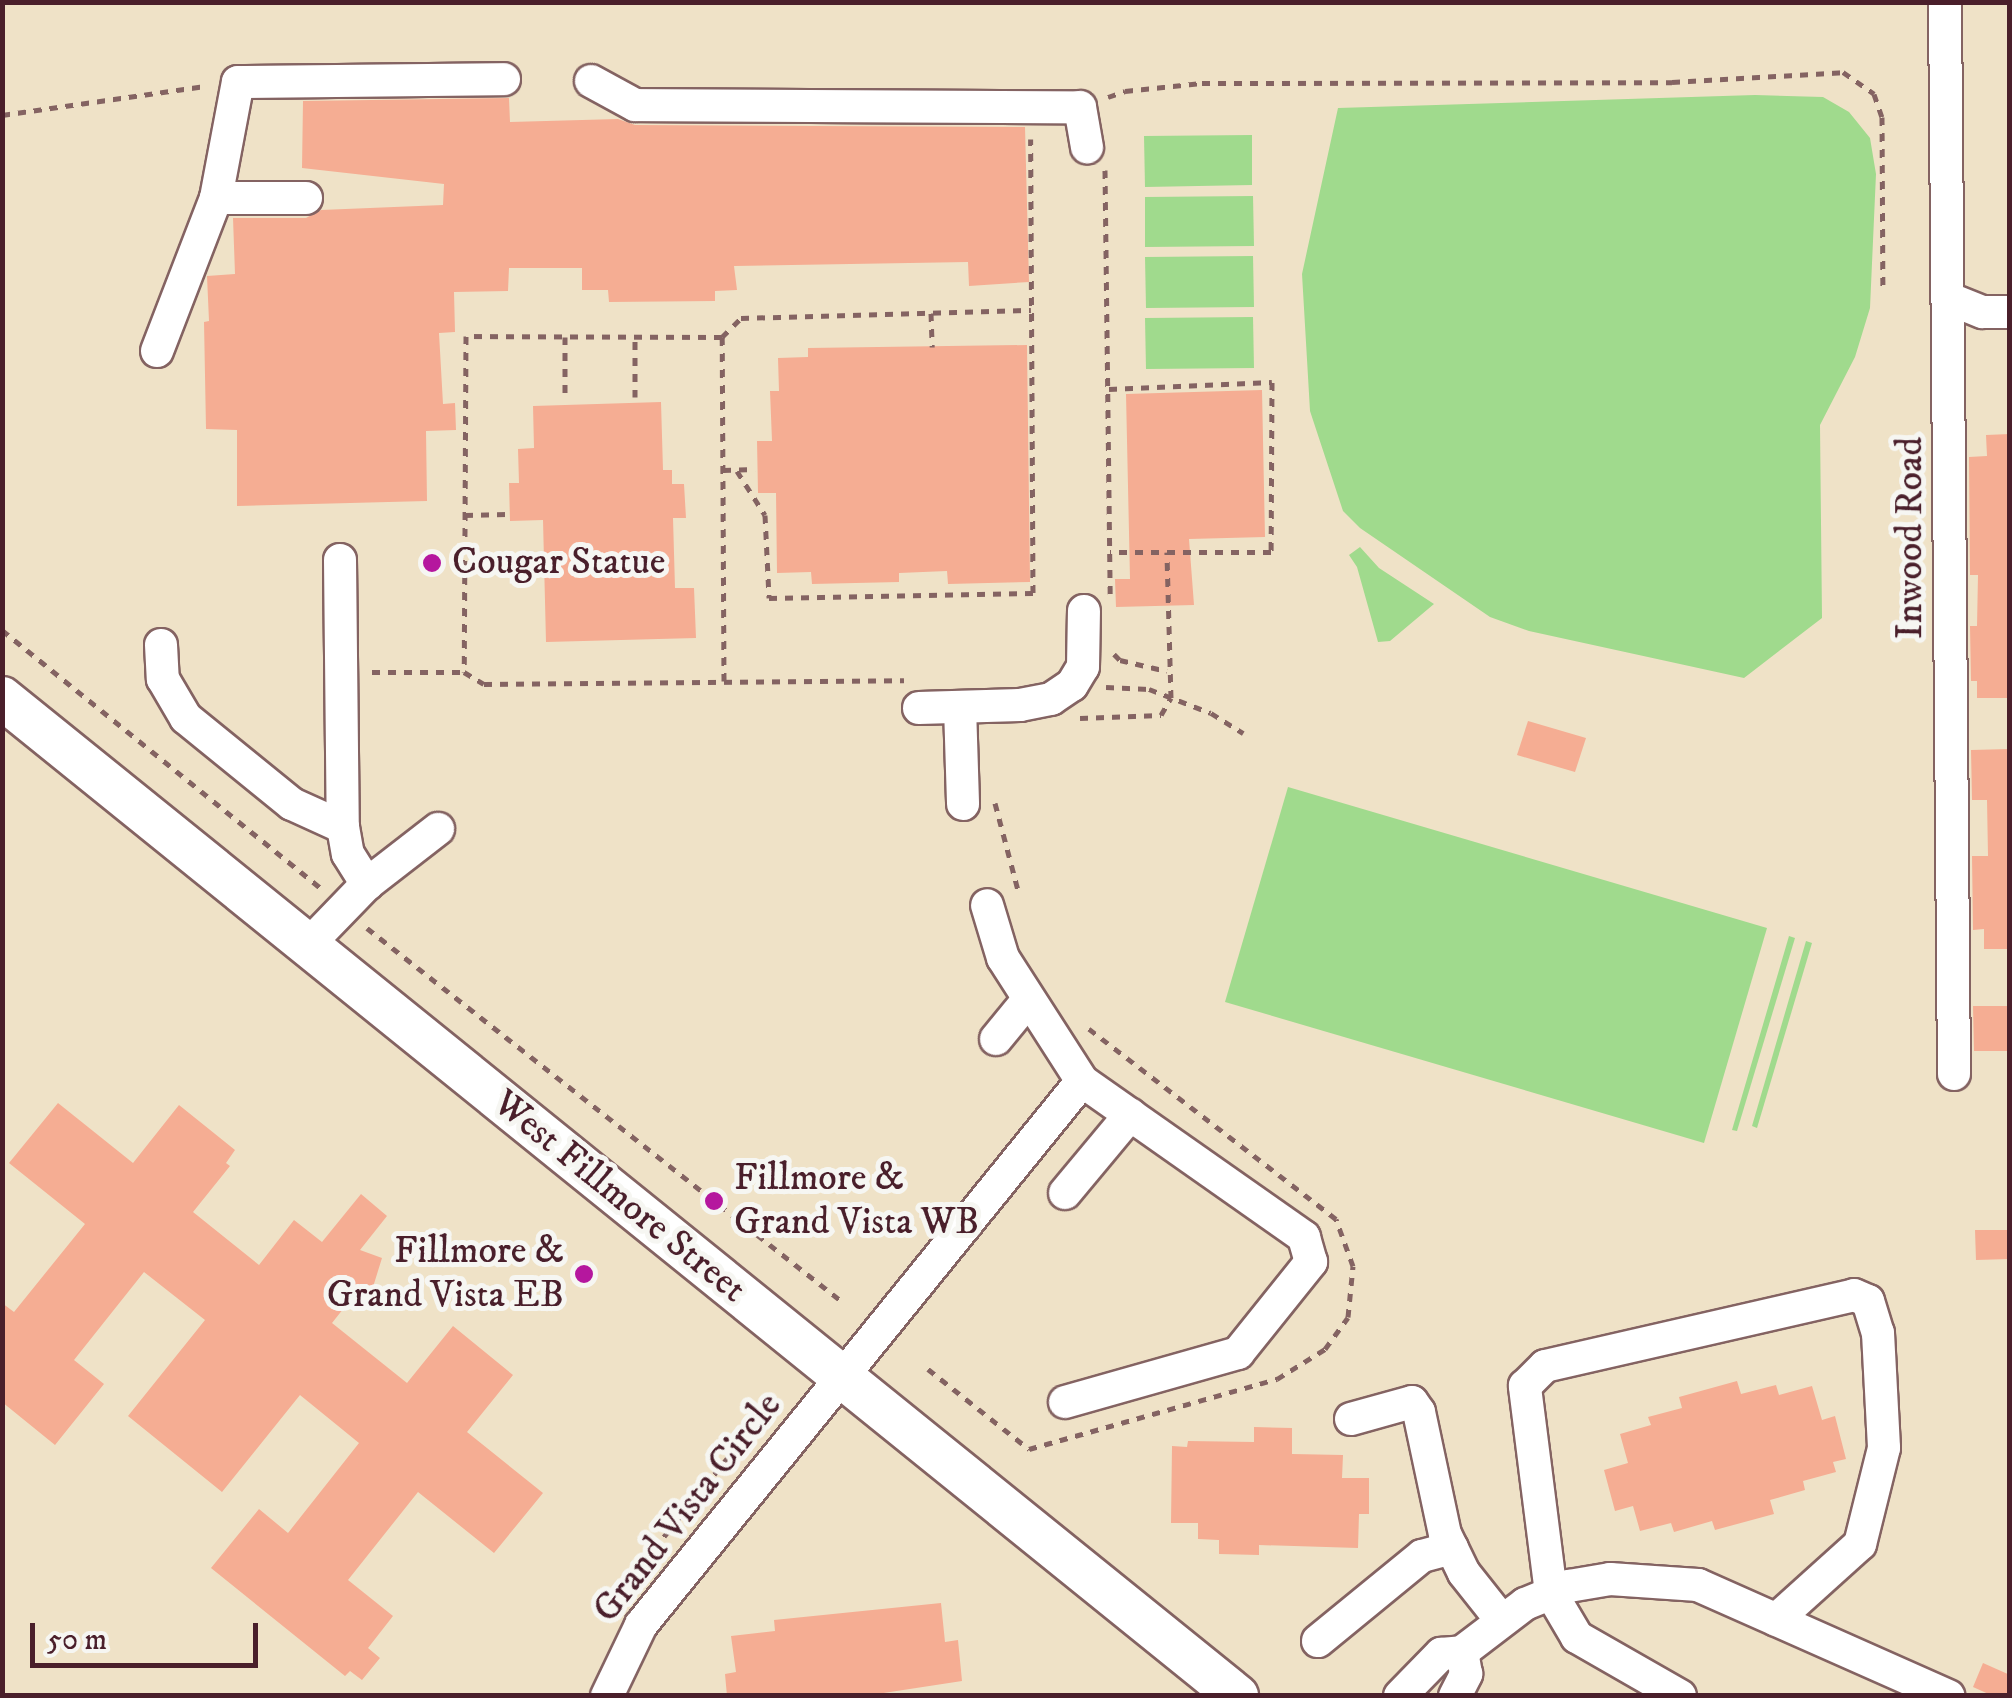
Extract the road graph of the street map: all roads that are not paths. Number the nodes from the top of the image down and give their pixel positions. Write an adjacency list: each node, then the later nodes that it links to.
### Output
1 (1945, 2): 7 (street, Inwood Road)
2 (504, 80): 5 (street)
3 (591, 81): 4 (street)
4 (1096, 152)
5 (216, 198): 6 (street); 9 (street)
6 (306, 198)
7 (1950, 299): 8 (street); 24 (street, Inwood Road)
8 (2010, 312)
9 (157, 351)
10 (340, 560): 17 (street)
11 (1097, 611): 15 (street)
12 (161, 645): 17 (street)
13 (921, 694): 15 (street)
14 (2, 698): 21 (main road, West Fillmore Street)
15 (960, 707): 16 (street)
16 (978, 801)
17 (344, 827): 19 (street)
18 (438, 829): 19 (street)
19 (356, 896): 21 (street)
20 (988, 905): 22 (street)
21 (308, 945): 28 (main road, West Fillmore Street)
22 (1028, 1000): 23 (street); 25 (street)
23 (996, 1039)
24 (1954, 1074)
25 (1082, 1081): 26 (street); 28 (street, Grand Vista Circle)
26 (1130, 1114): 27 (street); 29 (street)
27 (1065, 1193)
28 (843, 1376): 38 (street, Grand Vista Circle); 39 (main road, West Fillmore Street)
29 (1064, 1402)
30 (1352, 1419): 31 (street)
31 (1452, 1548): 34 (street); 35 (street)
32 (1551, 1594): 33 (street); 33 (street); 34 (street); 42 (street)
33 (1776, 1620): 37 (street)
34 (1502, 1622): 36 (street)
35 (1318, 1641)
36 (1462, 1652): 40 (street); 41 (street)
37 (1890, 1679): 43 (street)
38 (607, 1696)
39 (1237, 1696)
40 (1400, 1696)
41 (1454, 1696)
42 (1680, 1696)
43 (1948, 1696)

